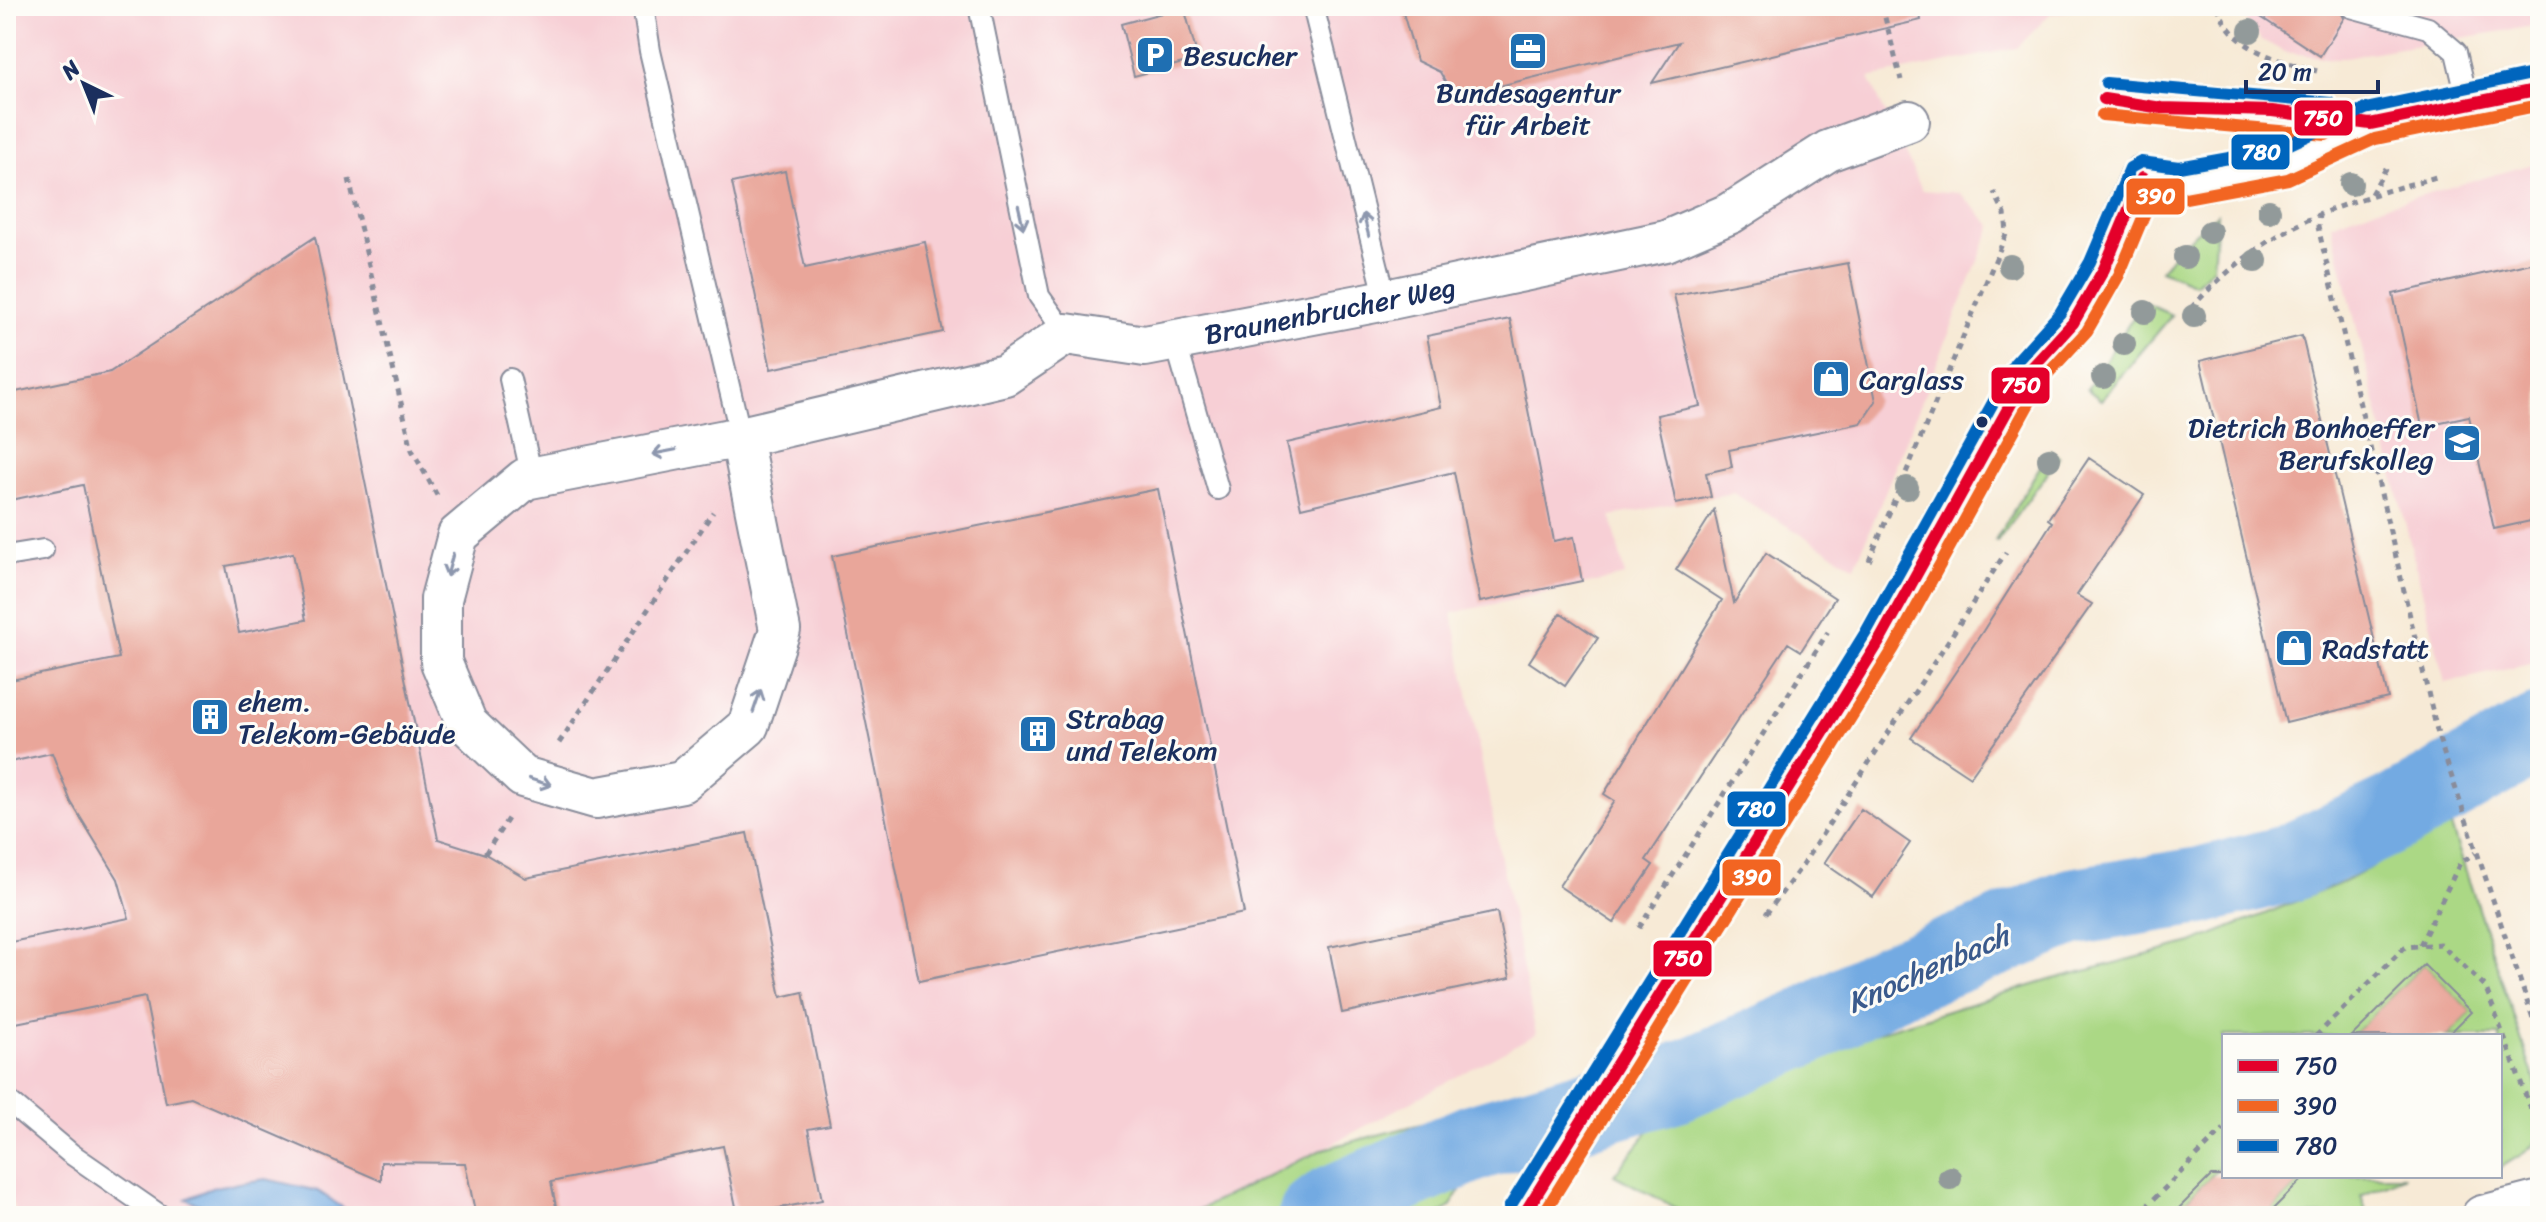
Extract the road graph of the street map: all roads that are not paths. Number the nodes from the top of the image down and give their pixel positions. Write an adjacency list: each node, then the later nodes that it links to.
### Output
1 (643, 6): 12 (lane)
2 (979, 6): 9 (lane, one-way to 9)
3 (1313, 6): 8 (lane, one-way to 3)
4 (2351, 7): 6 (lane)
5 (2540, 89): 6 (street)
6 (2468, 103): 20 (street)
7 (1909, 121): 8 (street, Braunenbrucher Weg)
8 (1386, 300): 10 (street, Braunenbrucher Weg)
9 (1066, 334): 10 (street, Braunenbrucher Weg); 12 (street)
10 (1175, 340): 14 (lane)
11 (510, 379): 13 (lane)
12 (741, 437): 13 (street, one-way to 13); 13 (street, one-way to 12)
13 (532, 477)
14 (1218, 489)
15 (43, 550): 16 (lane)
16 (6, 556)
17 (6, 1099): 19 (lane)
18 (2540, 1201): 21 (street)
19 (161, 1216)
20 (1523, 1216)
21 (2482, 1216)

